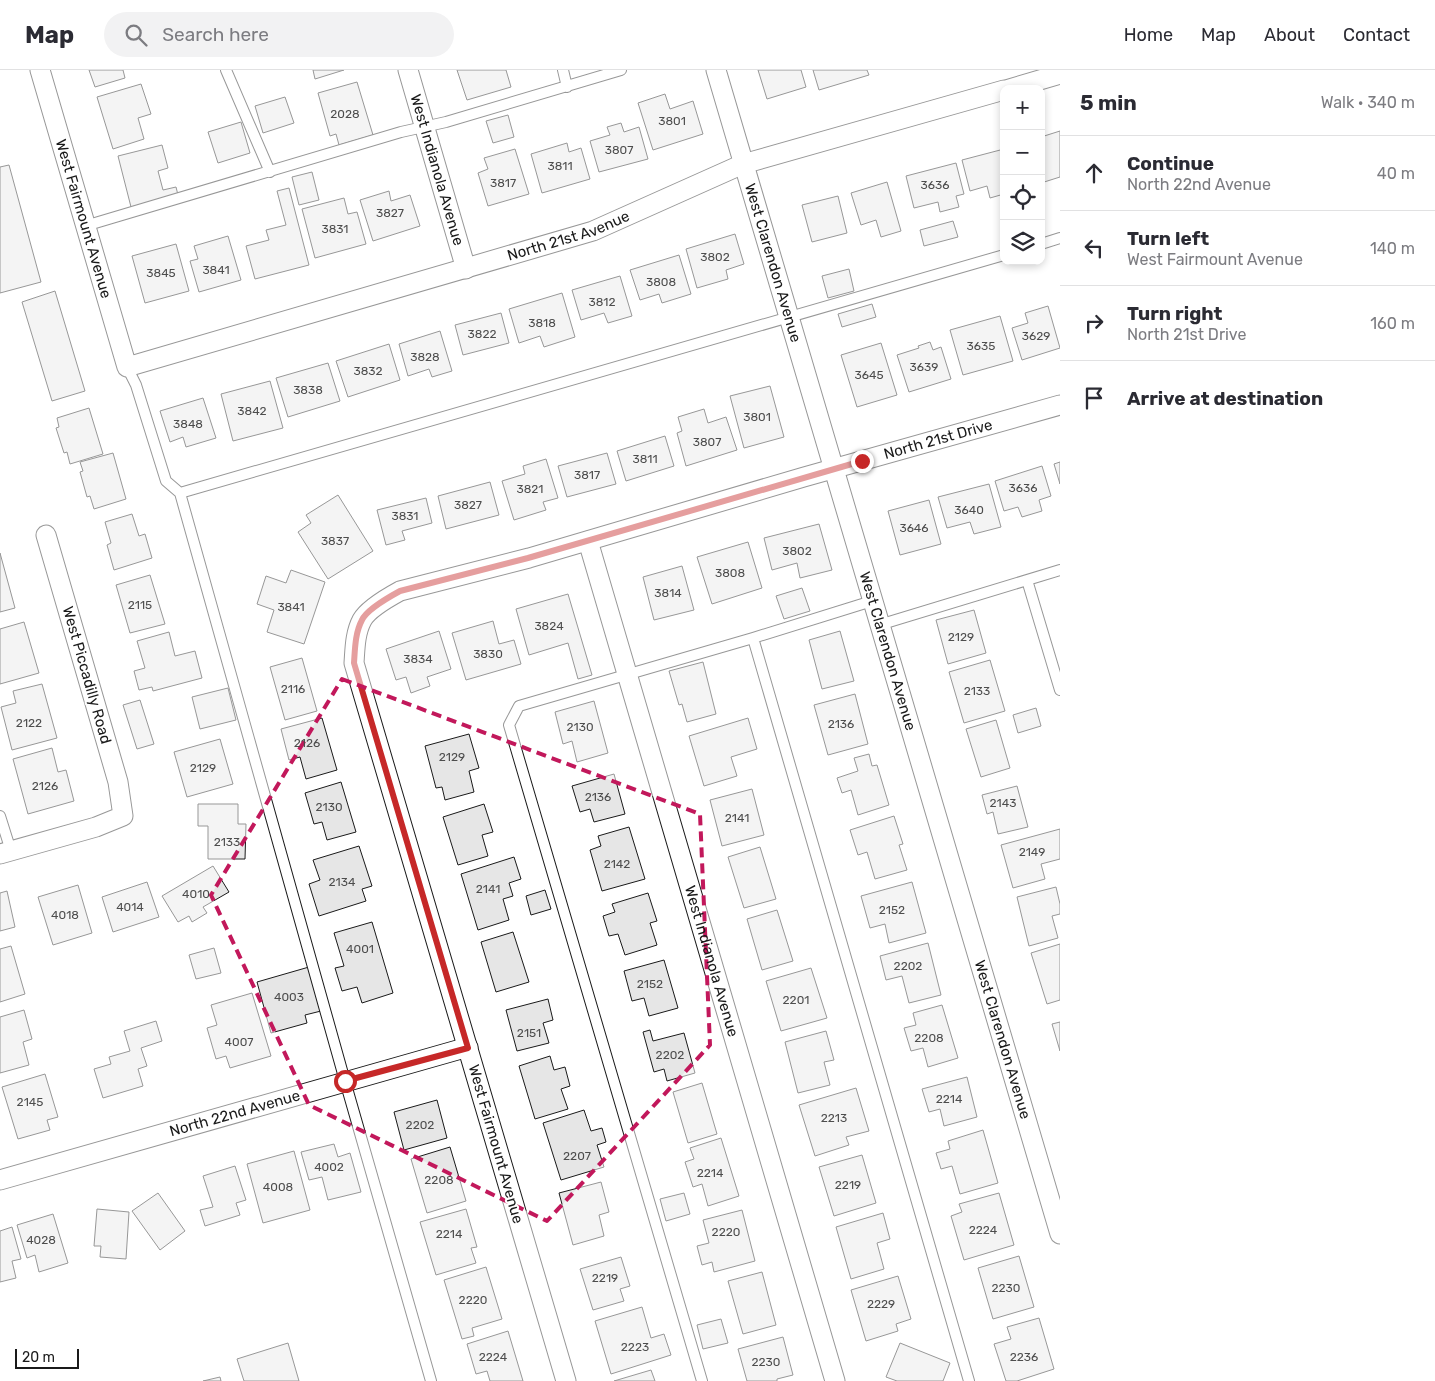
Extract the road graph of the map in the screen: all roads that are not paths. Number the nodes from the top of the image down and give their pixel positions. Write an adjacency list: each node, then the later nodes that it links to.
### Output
1 (40, 70): 14 (street, West Fairmount Avenue)
2 (226, 70): 13 (lane)
3 (408, 70): 11 (street, West Indianola Avenue)
4 (563, 70): 9 (lane)
5 (620, 70): 9 (lane)
6 (716, 70): 12 (street, West Clarendon Avenue)
7 (1060, 74): 8 (street)
8 (1023, 85)
9 (567, 87): 11 (lane)
10 (1000, 91): 12 (street, North 21st Avenue)
11 (424, 127): 13 (lane); 18 (street, West Indianola Avenue)
12 (743, 164): 18 (street, North 21st Avenue); 19 (street, West Clarendon Avenue)
13 (270, 172): 14 (lane)
14 (85, 226): 20 (street, West Fairmount Avenue)
15 (1060, 238): 16 (lane)
16 (1045, 243)
17 (1000, 256): 19 (lane)
18 (466, 269): 20 (street, North 21st Avenue)
19 (789, 318): 22 (street, West Clarendon Avenue); 23 (lane)
20 (127, 367): 23 (lane)
21 (1060, 405): 22 (street, North 21st Drive)
22 (834, 469): 25 (street, North 21st Drive); 28 (street, West Clarendon Avenue)
23 (180, 493): 37 (lane)
24 (46, 535): 35 (street, West Piccadilly Road)
25 (588, 541): 29 (street, North 21st Drive); 32 (street, West Indianola Avenue)
26 (1060, 570): 27 (lane)
27 (1027, 580): 30 (lane); 33 (lane)
28 (872, 601): 30 (street, West Clarendon Avenue); 31 (lane)
29 (362, 619): 36 (street, West Fairmount Avenue)
30 (879, 625): 39 (street, West Clarendon Avenue)
31 (753, 638): 32 (lane); 44 (lane)
32 (626, 674): 42 (lane); 43 (street, West Indianola Avenue)
33 (1060, 690)
34 (0, 816): 35 (lane)
35 (5, 852)
36 (468, 1048): 37 (street, North 22nd Avenue); 41 (street, West Fairmount Avenue)
37 (345, 1081): 38 (street, North 22nd Avenue); 40 (lane)
38 (0, 1180)
39 (1060, 1234)
40 (431, 1381)
41 (566, 1381)
42 (702, 1381)
43 (835, 1381)
44 (969, 1381)

